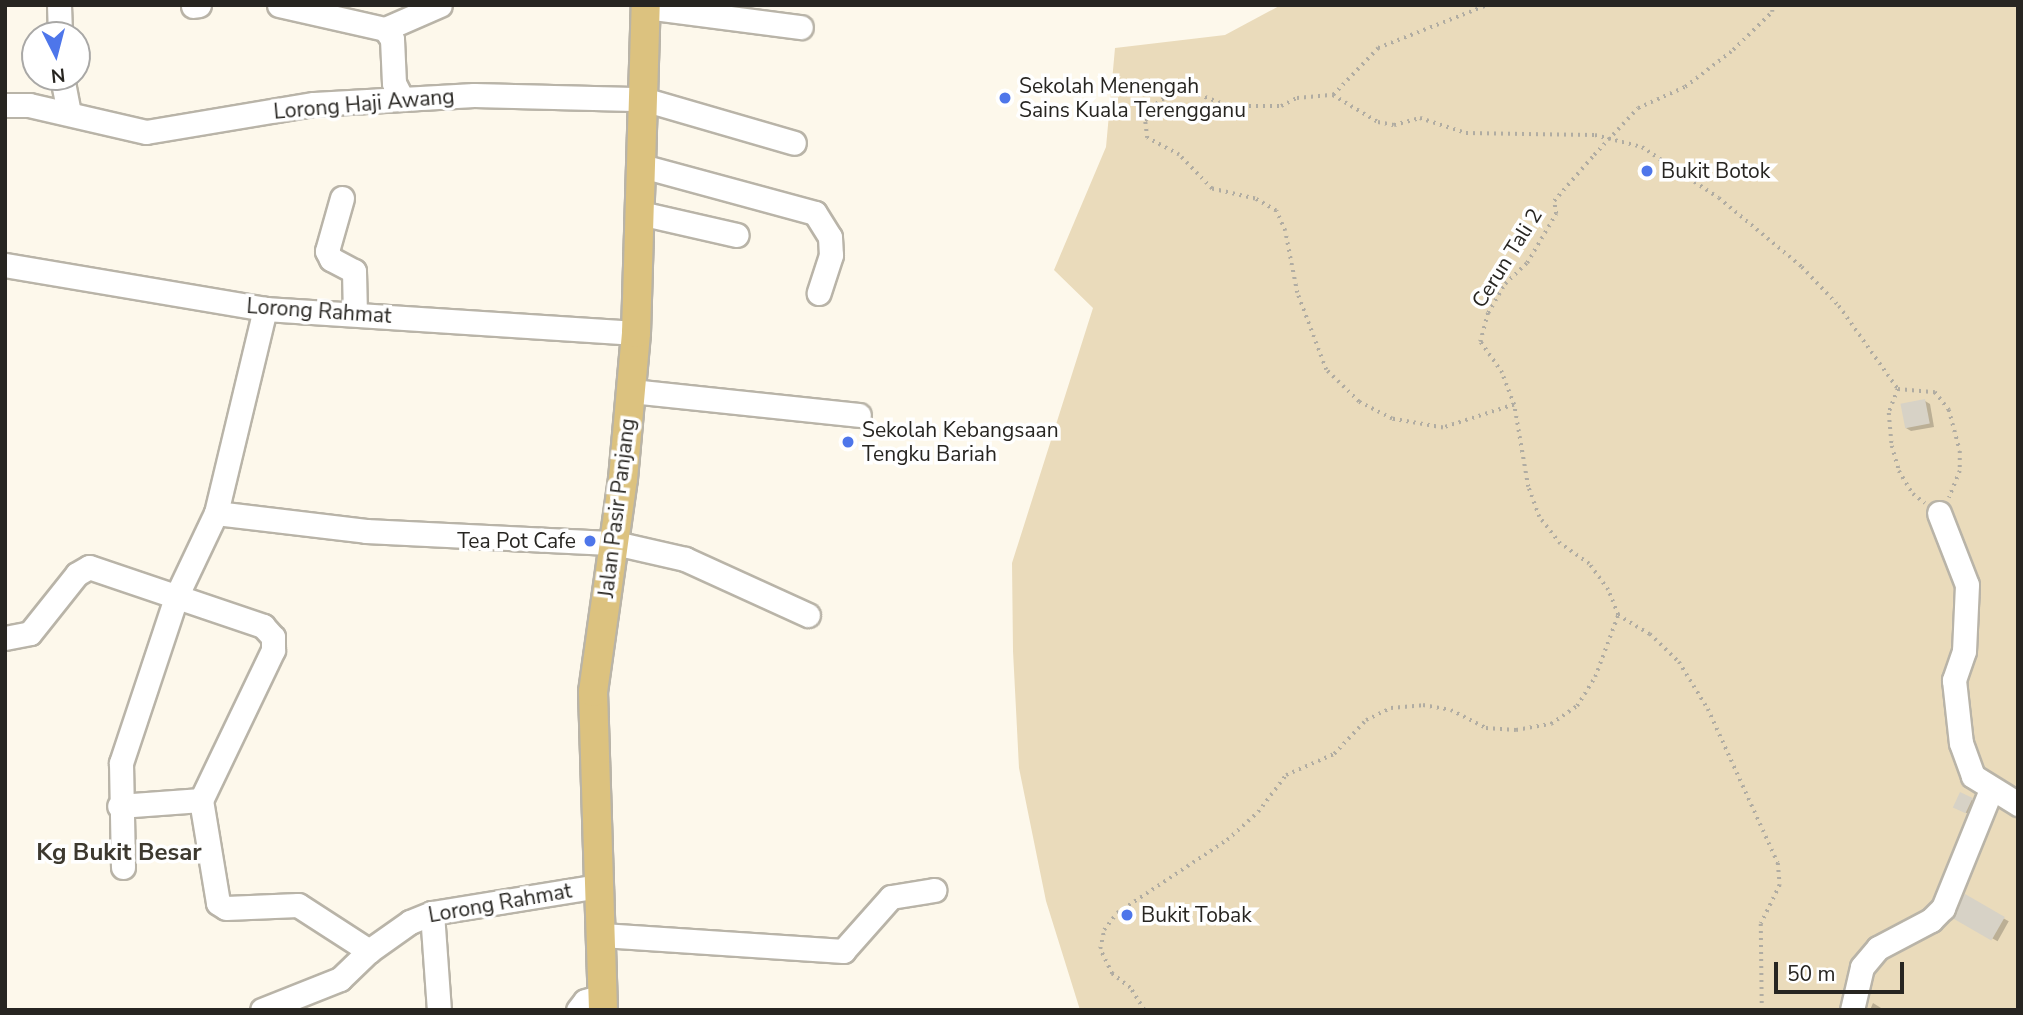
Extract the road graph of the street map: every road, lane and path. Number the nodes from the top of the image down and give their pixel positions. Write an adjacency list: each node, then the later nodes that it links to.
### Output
1 (199, 5): 6 (street)
2 (279, 5): 9 (street)
3 (440, 5): 9 (street)
4 (1487, 5): 11 (path)
5 (1772, 5): 16 (path)
6 (193, 6)
7 (646, 6): 8 (street); 13 (main road, Jalan Pasir Panjang)
8 (801, 27)
9 (385, 29): 12 (street)
10 (65, 91): 15 (street)
11 (1333, 95): 16 (path); 29 (path)
12 (402, 99): 13 (street, Lorong Haji Awang); 15 (street, Lorong Haji Awang)
13 (643, 99): 17 (street, Lorong Haji Awang); 18 (main road, Jalan Pasir Panjang)
14 (5, 105): 15 (street, Lorong Haji Awang)
15 (69, 113)
16 (1611, 140): 27 (path); 29 (path, Cerun Tali 2)
17 (794, 143)
18 (642, 166): 20 (main road, Jalan Pasir Panjang); 23 (street)
19 (342, 198): 25 (street)
20 (640, 214): 21 (street); 26 (main road, Jalan Pasir Panjang)
21 (737, 235)
22 (5, 265): 24 (street, Lorong Rahmat)
23 (819, 293)
24 (265, 309): 25 (street, Lorong Rahmat); 31 (street)
25 (355, 314): 26 (street, Lorong Rahmat)
26 (636, 332): 28 (main road, Jalan Pasir Panjang)
27 (1898, 389): 32 (path); 32 (path)
28 (631, 391): 30 (street); 33 (main road, Jalan Pasir Panjang)
29 (1514, 405): 36 (path)
30 (859, 415)
31 (216, 513): 33 (street); 34 (street)
32 (1939, 513): 38 (street)
33 (615, 542): 35 (street); 43 (main road, Jalan Pasir Panjang)
34 (177, 595): 37 (street); 39 (street); 41 (street)
35 (808, 615)
36 (1618, 615): 52 (path); 53 (path)
37 (5, 638)
38 (1992, 790): 40 (street); 54 (street)
39 (201, 800): 41 (street); 47 (street)
40 (2018, 804)
41 (119, 806): 42 (street)
42 (123, 867)
43 (598, 886): 45 (street, Lorong Rahmat); 46 (main road, Jalan Pasir Panjang)
44 (934, 890): 46 (street)
45 (432, 913): 47 (street, Lorong Rahmat); 50 (street)
46 (602, 935): 48 (main road, Jalan Pasir Panjang)
47 (369, 951): 49 (street, Lorong Rahmat)
48 (603, 1003): 51 (street)
49 (262, 1010)
50 (439, 1010)
51 (578, 1010)
52 (1144, 1010)
53 (1762, 1010)
54 (1852, 1010)

